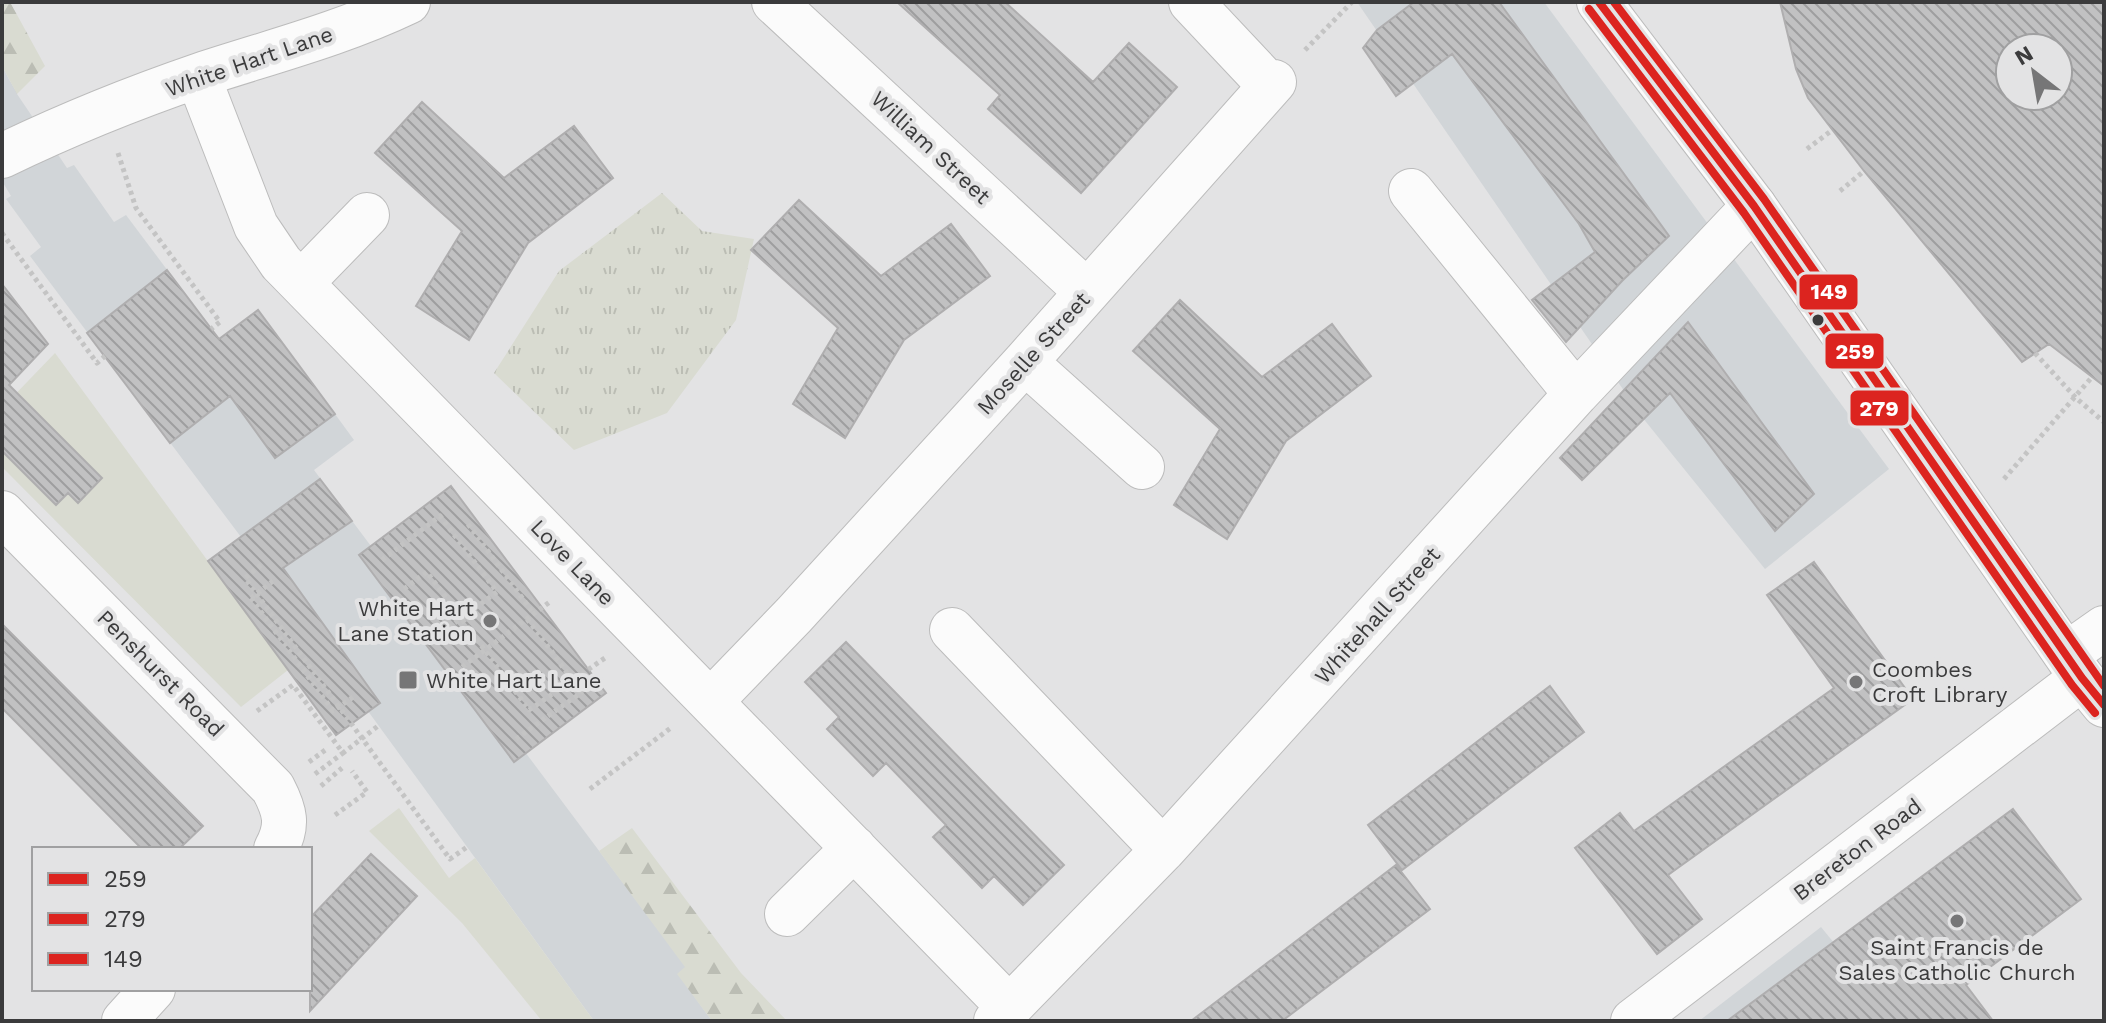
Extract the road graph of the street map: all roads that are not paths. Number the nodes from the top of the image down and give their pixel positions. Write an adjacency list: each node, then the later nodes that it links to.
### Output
1 (774, 2): 11 (street, William Street)
2 (1191, 2): 11 (street, Moselle Street)
3 (1599, 2): 8 (street)
4 (395, 5): 5 (street, White Hart Lane)
5 (198, 76): 6 (street, White Hart Lane); 10 (street, Love Lane)
6 (2, 156)
7 (1411, 191): 13 (street)
8 (1754, 206): 13 (street, Whitehall Street); 18 (street)
9 (367, 215): 10 (street)
10 (301, 283): 19 (street, Love Lane)
11 (1087, 292): 12 (street, Moselle Street)
12 (1025, 362): 14 (street); 19 (street, Moselle Street)
13 (1576, 394): 22 (street, Whitehall Street)
14 (1142, 467)
15 (2, 513): 20 (street, Penshurst Road)
16 (2104, 628): 18 (street, Brereton Road)
17 (952, 630): 22 (street)
18 (2084, 679): 27 (street, Brereton Road)
19 (711, 701): 21 (street, Love Lane)
20 (277, 847)
21 (854, 848): 23 (street); 25 (street, Love Lane)
22 (1163, 850): 25 (street, Whitehall Street)
23 (787, 914)
24 (151, 991): 26 (street)
25 (1003, 1014)
26 (124, 1021)
27 (1633, 1021)

